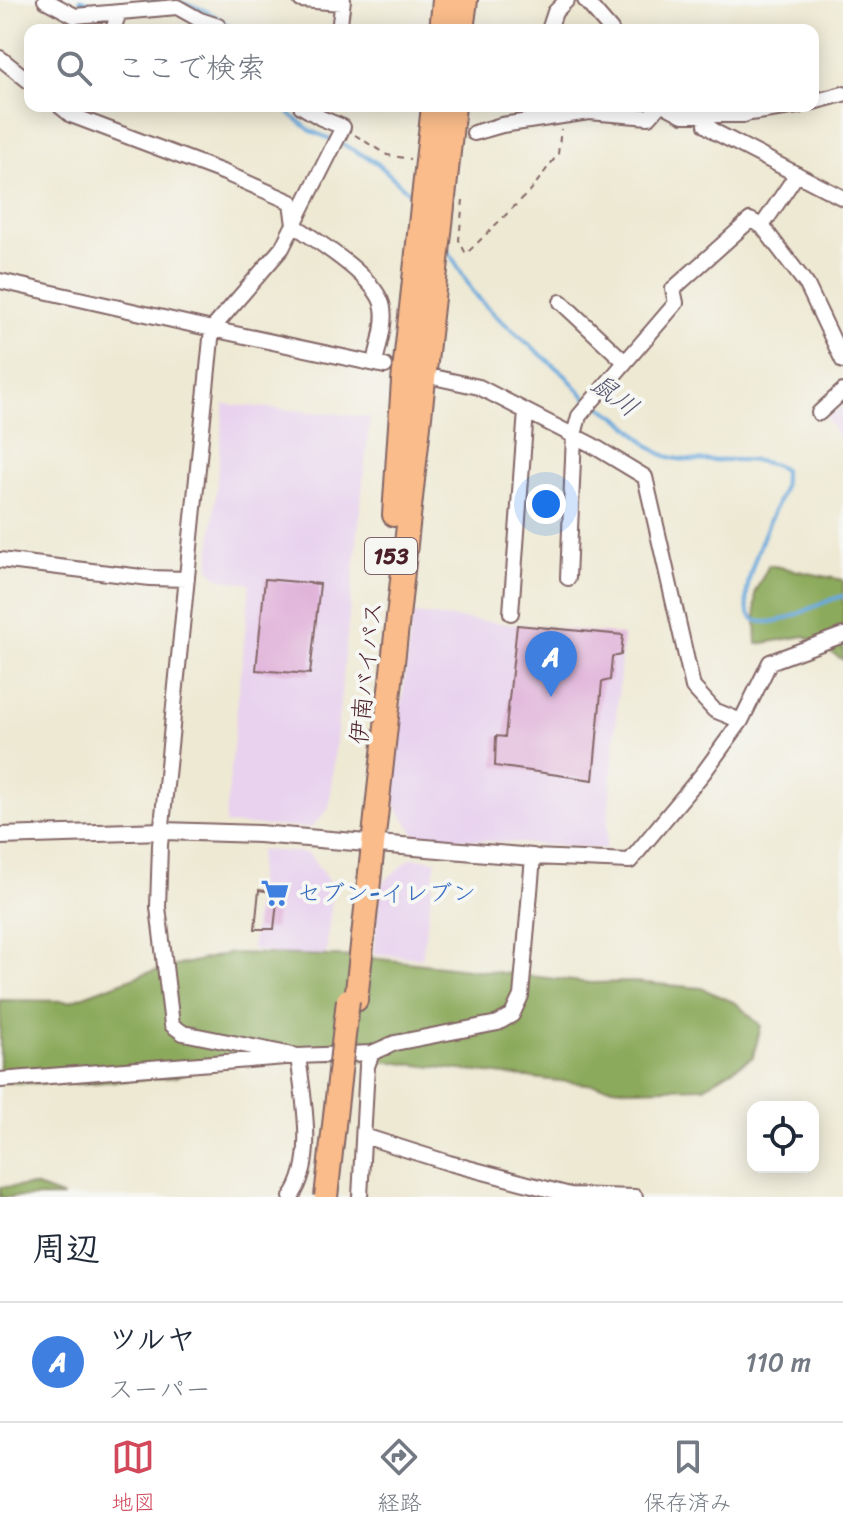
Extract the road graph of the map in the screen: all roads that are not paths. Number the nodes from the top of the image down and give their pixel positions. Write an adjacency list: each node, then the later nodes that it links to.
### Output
1 (45, 0): 8 (street)
2 (301, 0): 7 (street)
3 (444, 0): 12 (highway)
4 (466, 0): 13 (highway)
5 (567, 0): 14 (street)
6 (585, 0): 15 (street)
7 (342, 1): 11 (street)
8 (119, 12): 9 (street); 10 (street)
9 (115, 24)
10 (212, 24)
11 (340, 24)
12 (442, 24)
13 (463, 24)
14 (551, 24)
15 (606, 24)
16 (0, 58): 17 (street)
17 (24, 77)
18 (843, 94): 19 (street)
19 (819, 100)
20 (84, 112): 35 (street)
21 (311, 112): 35 (street)
22 (434, 112): 33 (highway, 伊南バイパス / 153)
23 (453, 112): 33 (highway, 伊南バイパス / 153)
24 (589, 112): 26 (street)
25 (589, 112): 31 (street)
26 (654, 112)
27 (679, 112): 30 (street)
28 (758, 112): 29 (street)
29 (744, 114): 30 (street)
30 (707, 116): 32 (street)
31 (474, 133)
32 (797, 174): 34 (street); 36 (street)
33 (445, 193): 55 (highway, 伊南バイパス / 153)
34 (843, 198)
35 (294, 225): 39 (street); 39 (street)
36 (762, 226): 40 (street); 41 (street)
37 (0, 281): 39 (street)
38 (561, 302): 41 (street)
39 (212, 329): 49 (street)
40 (843, 361)
41 (625, 362): 46 (street)
42 (438, 378): 44 (street)
43 (843, 391): 45 (street)
44 (526, 411): 46 (street); 50 (street)
45 (819, 413)
46 (574, 435): 48 (street); 52 (street)
47 (0, 560): 49 (street)
48 (568, 578)
49 (187, 579): 53 (street)
50 (511, 613)
51 (843, 635): 52 (street)
52 (741, 721): 56 (street)
53 (163, 831): 54 (street); 55 (street); 58 (street)
54 (0, 836)
55 (370, 843): 56 (street); 62 (highway, 伊南バイパス / 153)
56 (533, 857): 57 (street)
57 (372, 1053): 58 (street); 60 (street)
58 (298, 1056): 59 (street); 61 (street)
59 (0, 1080)
60 (364, 1136): 63 (street); 64 (street)
61 (291, 1197)
62 (329, 1197)
63 (360, 1197)
64 (635, 1197)

